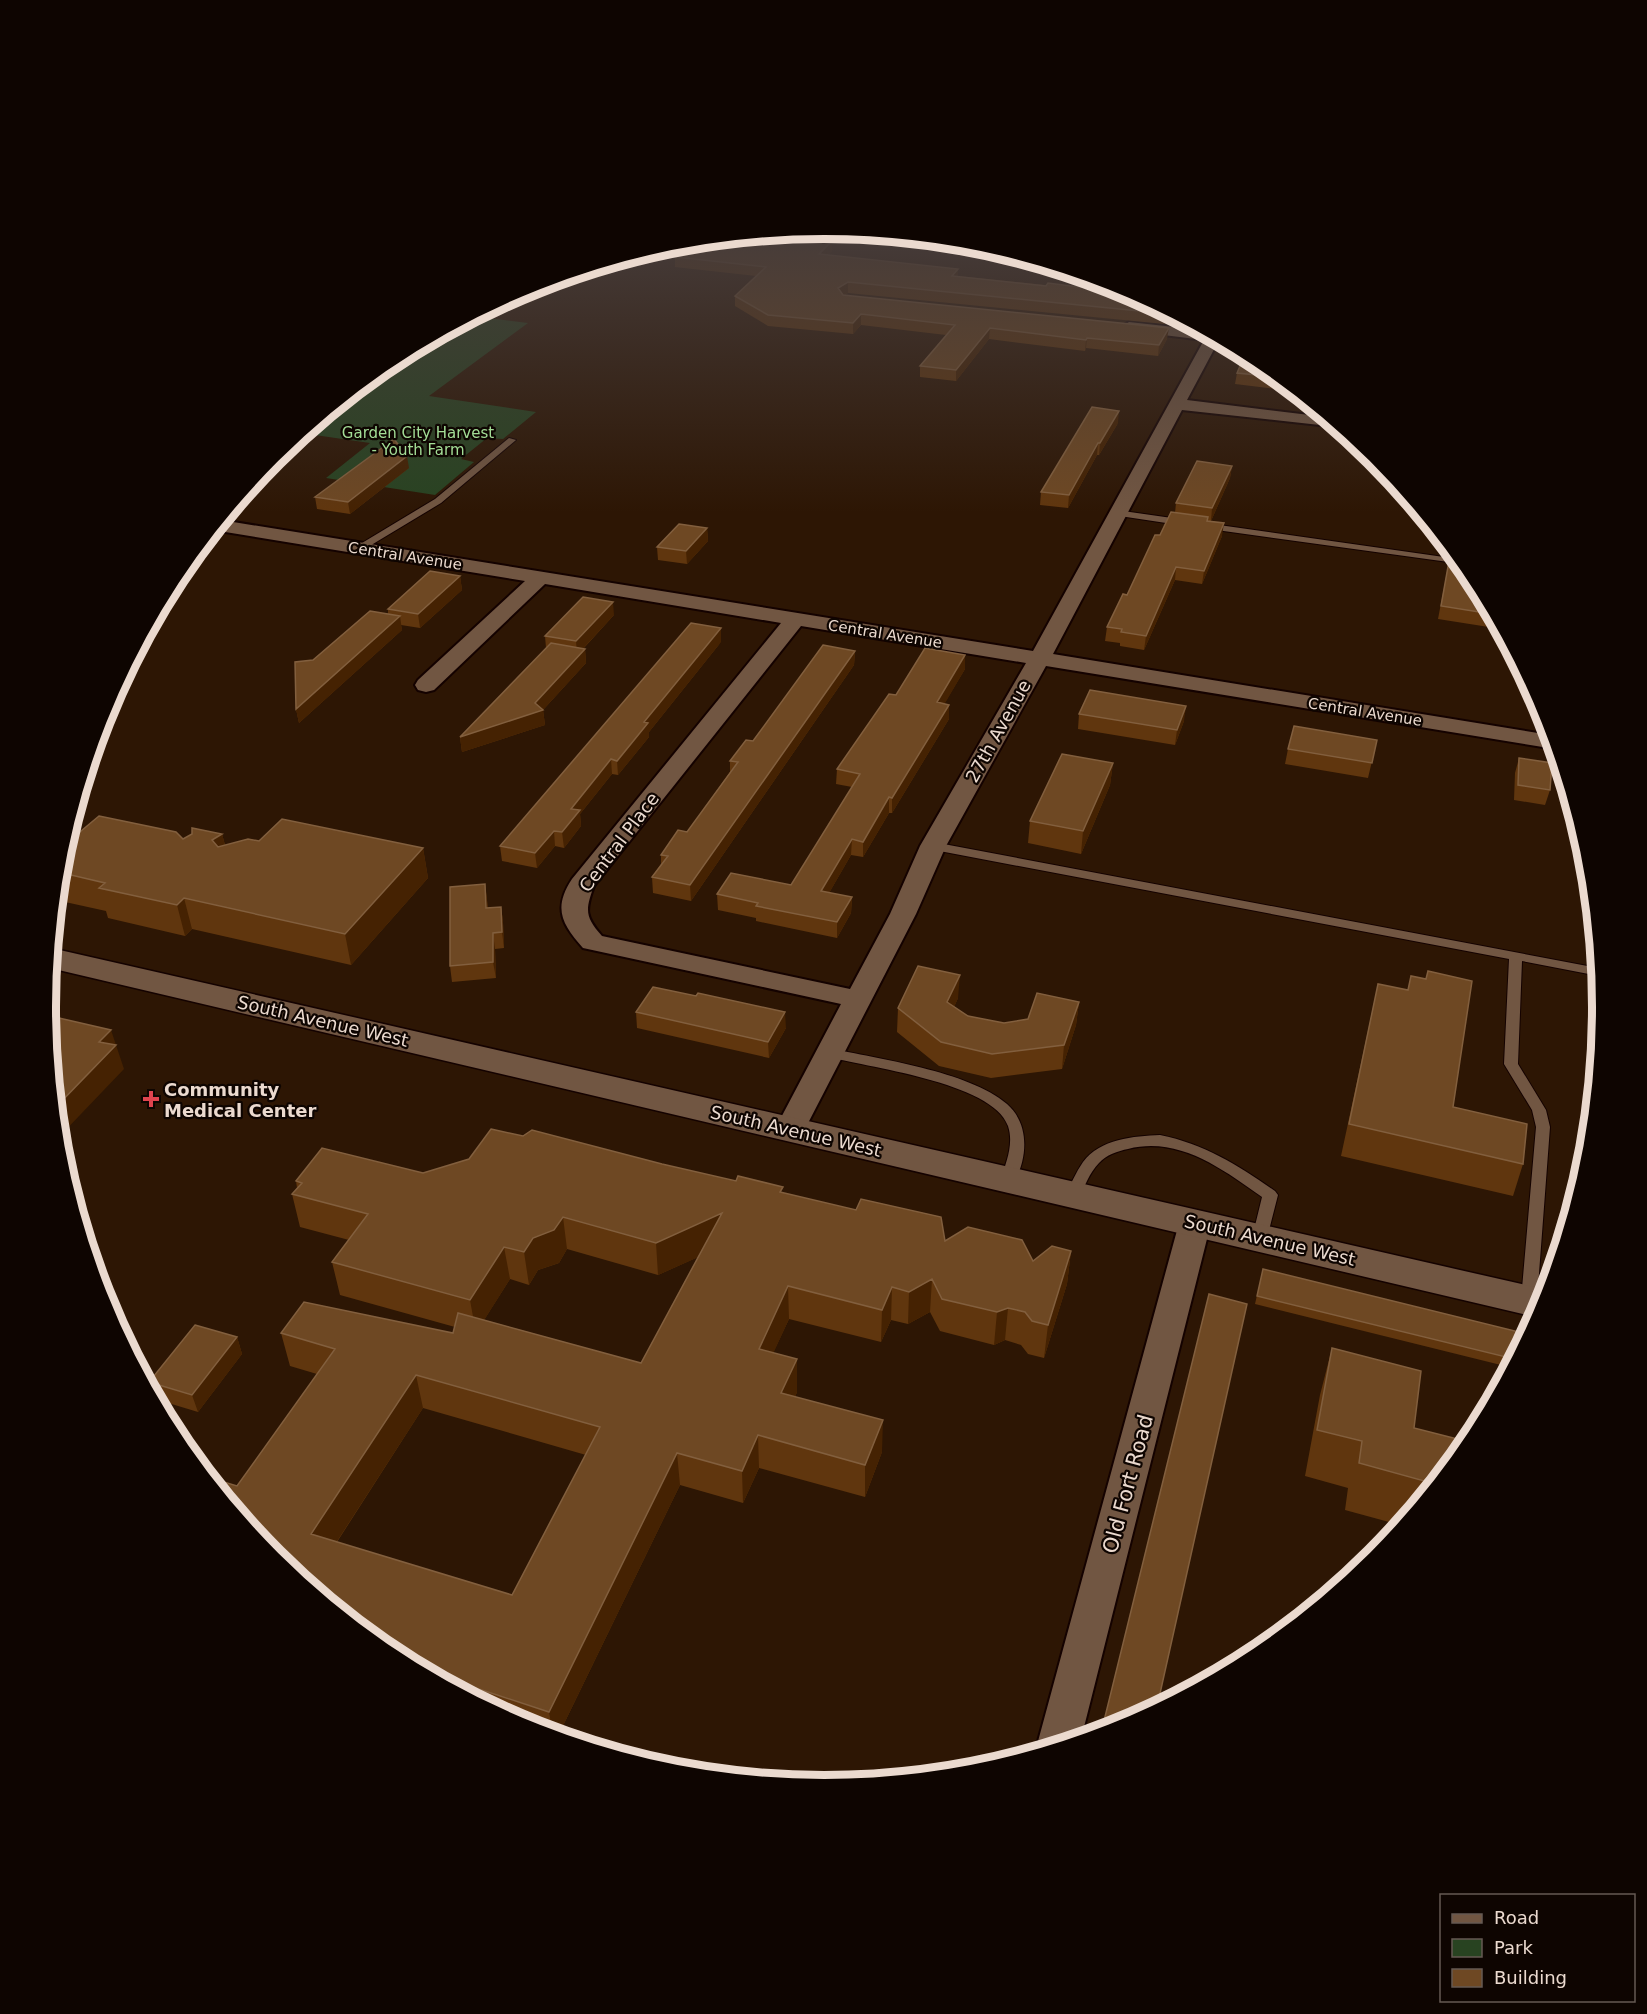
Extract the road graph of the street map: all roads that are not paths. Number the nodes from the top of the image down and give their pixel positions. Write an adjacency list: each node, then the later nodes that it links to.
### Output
1 (1108, 325): 2 (street)
2 (1193, 334)
3 (1209, 342): 4 (street, 27th Avenue)
4 (1177, 404): 5 (street); 7 (street, 27th Avenue)
5 (1312, 416)
6 (512, 440): 9 (lane)
7 (1116, 513): 10 (lane); 13 (street, 27th Avenue)
8 (225, 526): 9 (street, Central Avenue)
9 (360, 548): 11 (street, Central Avenue)
10 (1448, 560)
11 (540, 578): 12 (street, Central Avenue); 14 (street)
12 (795, 620): 13 (street, Central Avenue); 20 (street, Central Place)
13 (1039, 659): 15 (street, Central Avenue); 16 (street, 27th Avenue)
14 (426, 685)
15 (1544, 740)
16 (933, 846): 17 (lane); 20 (street, 27th Avenue)
17 (1516, 957): 19 (lane); 27 (lane)
18 (57, 960): 22 (street, South Avenue West)
19 (1591, 970)
20 (857, 999): 21 (street, 27th Avenue)
21 (829, 1053): 22 (street, 27th Avenue); 23 (lane)
22 (790, 1129): 23 (street, South Avenue West)
23 (1008, 1180): 24 (street, South Avenue West)
24 (1073, 1195): 25 (street, South Avenue West); 26 (lane)
25 (1195, 1223): 26 (street, South Avenue West); 29 (street, Old Fort Road)
26 (1260, 1238): 28 (street, South Avenue West)
27 (1536, 1292)
28 (1533, 1301)
29 (1060, 1737)

